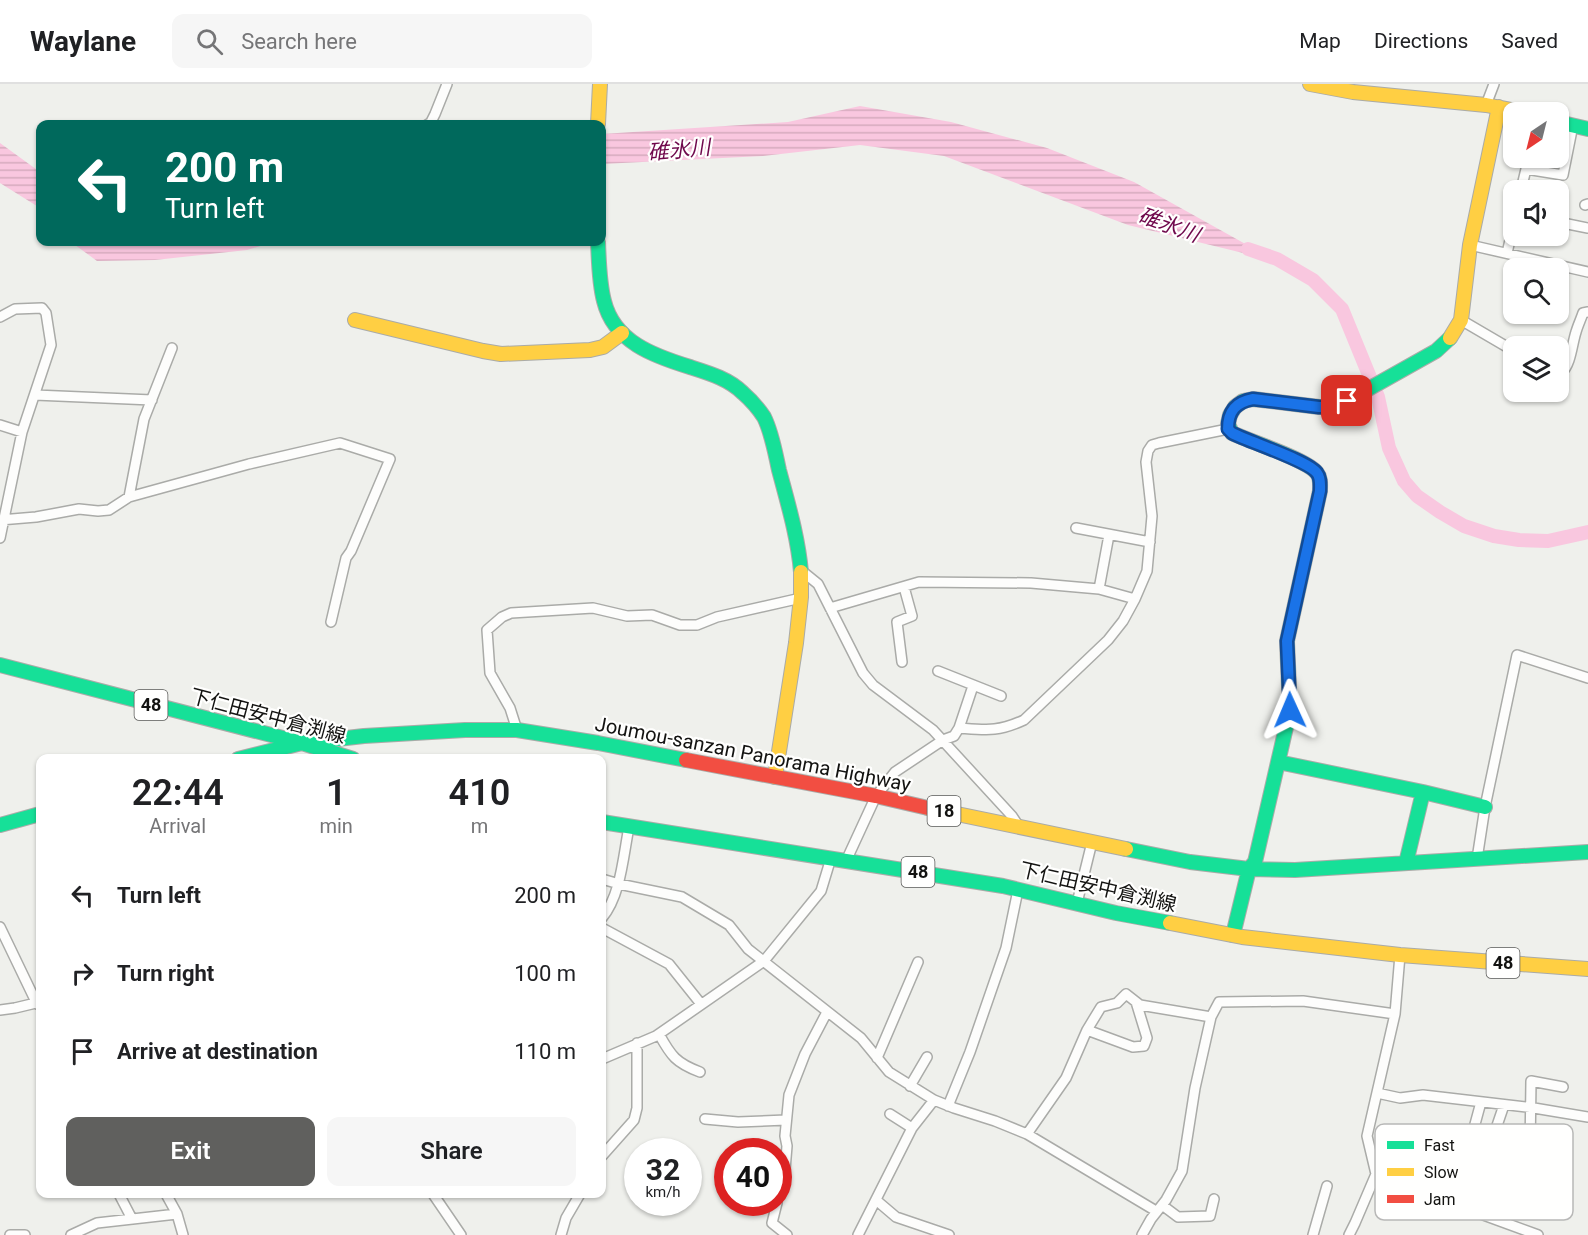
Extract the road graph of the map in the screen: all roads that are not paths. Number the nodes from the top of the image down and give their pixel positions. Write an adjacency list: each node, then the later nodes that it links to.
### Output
1 (447, 84): 7 (street)
2 (600, 84): 8 (main road)
3 (1310, 84): 5 (main road)
4 (1494, 84): 5 (street)
5 (1492, 106): 6 (main road); 15 (main road)
6 (1503, 108)
7 (432, 120)
8 (598, 120)
9 (1569, 124): 10 (main road)
10 (1573, 125): 11 (main road); 12 (street)
11 (1588, 129)
12 (1523, 180)
13 (1569, 224): 14 (street)
14 (1588, 228)
15 (1470, 244): 18 (street); 23 (main road)
16 (598, 246): 24 (main road)
17 (1508, 246): 18 (street)
18 (1506, 253): 19 (street)
19 (1588, 272)
20 (1588, 312): 27 (street)
21 (0, 317): 28 (street)
22 (355, 320): 24 (main road)
23 (1461, 320): 25 (street); 31 (main road)
24 (622, 333): 39 (main road)
25 (1503, 345)
26 (172, 348): 29 (street)
27 (1569, 359)
28 (35, 395): 29 (street); 32 (street)
29 (152, 400): 33 (street)
30 (0, 425): 32 (street)
31 (1228, 429): 38 (street); 58 (main road)
32 (22, 432): 34 (street)
33 (129, 497): 34 (street); 45 (street)
34 (2, 520): 37 (street)
35 (1076, 528): 36 (street)
36 (1109, 535): 38 (street); 41 (street)
37 (0, 538)
38 (1150, 542): 43 (street)
39 (802, 571): 42 (main road); 44 (street)
40 (903, 587): 41 (street); 44 (street); 46 (street)
41 (1099, 589): 43 (street)
42 (801, 598): 53 (street); 59 (main road)
43 (1135, 599): 52 (street)
44 (830, 608): 54 (street)
45 (331, 622)
46 (902, 662)
47 (0, 666): 55 (main road, 下仁田安中倉渕線 / 48)
48 (938, 671): 50 (street)
49 (1588, 678): 62 (street)
50 (973, 686): 51 (street); 52 (street)
51 (1000, 696)
52 (959, 728): 54 (street)
53 (517, 730): 55 (main road, Joumou-sanzan Panorama Highway / 18); 59 (main road, Joumou-sanzan Panorama Highway / 18)
54 (943, 740): 61 (street); 67 (street)
55 (302, 743): 56 (main road, 18); 57 (main road, 下仁田安中倉渕線 / 48)
56 (258, 754)
57 (337, 754)
58 (1278, 762): 60 (main road); 74 (main road)
59 (775, 777): 61 (main road, Joumou-sanzan Panorama Highway / 18)
60 (1423, 792): 62 (main road); 73 (main road)
61 (876, 796): 67 (main road, Joumou-sanzan Panorama Highway / 18); 72 (street)
62 (1485, 807): 71 (street)
63 (36, 815): 65 (main road)
64 (606, 823): 66 (main road, 下仁田安中倉渕線 / 48)
65 (0, 825)
66 (629, 827): 70 (main road, 下仁田安中倉渕線 / 48); 76 (street)
67 (1020, 828): 68 (main road, Joumou-sanzan Panorama Highway / 18)
68 (1092, 842): 74 (main road, Joumou-sanzan Panorama Highway / 18); 78 (street)
69 (1588, 852): 71 (main road, Joumou-sanzan Panorama Highway / 18)
70 (831, 858): 72 (main road, 下仁田安中倉渕線 / 48); 84 (street)
71 (1477, 859): 73 (main road, Joumou-sanzan Panorama Highway / 18)
72 (846, 861): 77 (main road, 下仁田安中倉渕線 / 48)
73 (1406, 863): 74 (main road, Joumou-sanzan Panorama Highway / 18)
74 (1249, 869): 82 (main road)
75 (606, 880): 76 (street)
76 (619, 884): 79 (street); 84 (street)
77 (1018, 890): 78 (main road, 下仁田安中倉渕線 / 48); 108 (street)
78 (1077, 903): 82 (main road, 下仁田安中倉渕線 / 48)
79 (606, 912)
80 (0, 927): 87 (street)
81 (606, 930): 90 (street)
82 (1233, 935): 83 (main road, 下仁田安中倉渕線 / 48)
83 (1400, 955): 86 (main road, 下仁田安中倉渕線 / 48); 93 (street)
84 (764, 961): 90 (street); 92 (street)
85 (918, 962): 100 (street)
86 (1588, 969)
87 (36, 997)
88 (1136, 1002): 94 (street); 95 (street); 95 (street)
89 (36, 1004): 91 (street)
90 (701, 1004): 96 (street)
91 (0, 1010)
92 (827, 1012): 100 (street); 113 (street)
93 (1395, 1014): 94 (street); 104 (street)
94 (1211, 1017): 130 (street)
95 (1087, 1030): 118 (street)
96 (659, 1034): 97 (street); 101 (street)
97 (637, 1043): 98 (street); 120 (street)
98 (606, 1057)
99 (927, 1057): 102 (street)
100 (878, 1058): 102 (street)
101 (700, 1072)
102 (910, 1086): 105 (street)
103 (1563, 1087): 109 (street)
104 (1377, 1094): 106 (street); 121 (street)
105 (934, 1100): 108 (street); 117 (street)
106 (1481, 1102): 107 (street); 114 (street)
107 (1504, 1105): 109 (street); 115 (street)
108 (948, 1106): 118 (street)
109 (1530, 1108): 111 (street); 116 (street)
110 (890, 1114): 117 (street)
111 (1588, 1117)
112 (705, 1119): 113 (street)
113 (786, 1120): 119 (street)
114 (1475, 1124)
115 (1498, 1124)
116 (1530, 1124)
117 (912, 1128): 129 (street)
118 (1027, 1134): 130 (street)
119 (785, 1138)
120 (606, 1152)
121 (1375, 1170)
122 (1375, 1176): 146 (street)
123 (1327, 1186): 145 (street)
124 (121, 1198): 133 (street)
125 (168, 1198): 131 (street)
126 (436, 1198): 139 (street)
127 (578, 1198): 140 (street)
128 (1214, 1199): 130 (street)
129 (876, 1200): 142 (street); 143 (street)
130 (1159, 1208): 144 (street)
131 (177, 1214): 133 (street); 138 (street)
132 (774, 1216): 141 (street)
133 (132, 1219): 137 (street)
134 (1497, 1220): 147 (street)
135 (10, 1235): 136 (street)
136 (25, 1235)
137 (71, 1235)
138 (183, 1235)
139 (461, 1235)
140 (561, 1235)
141 (787, 1235)
142 (858, 1235)
143 (949, 1235)
144 (1142, 1235)
145 (1313, 1235)
146 (1349, 1235)
147 (1538, 1235)

